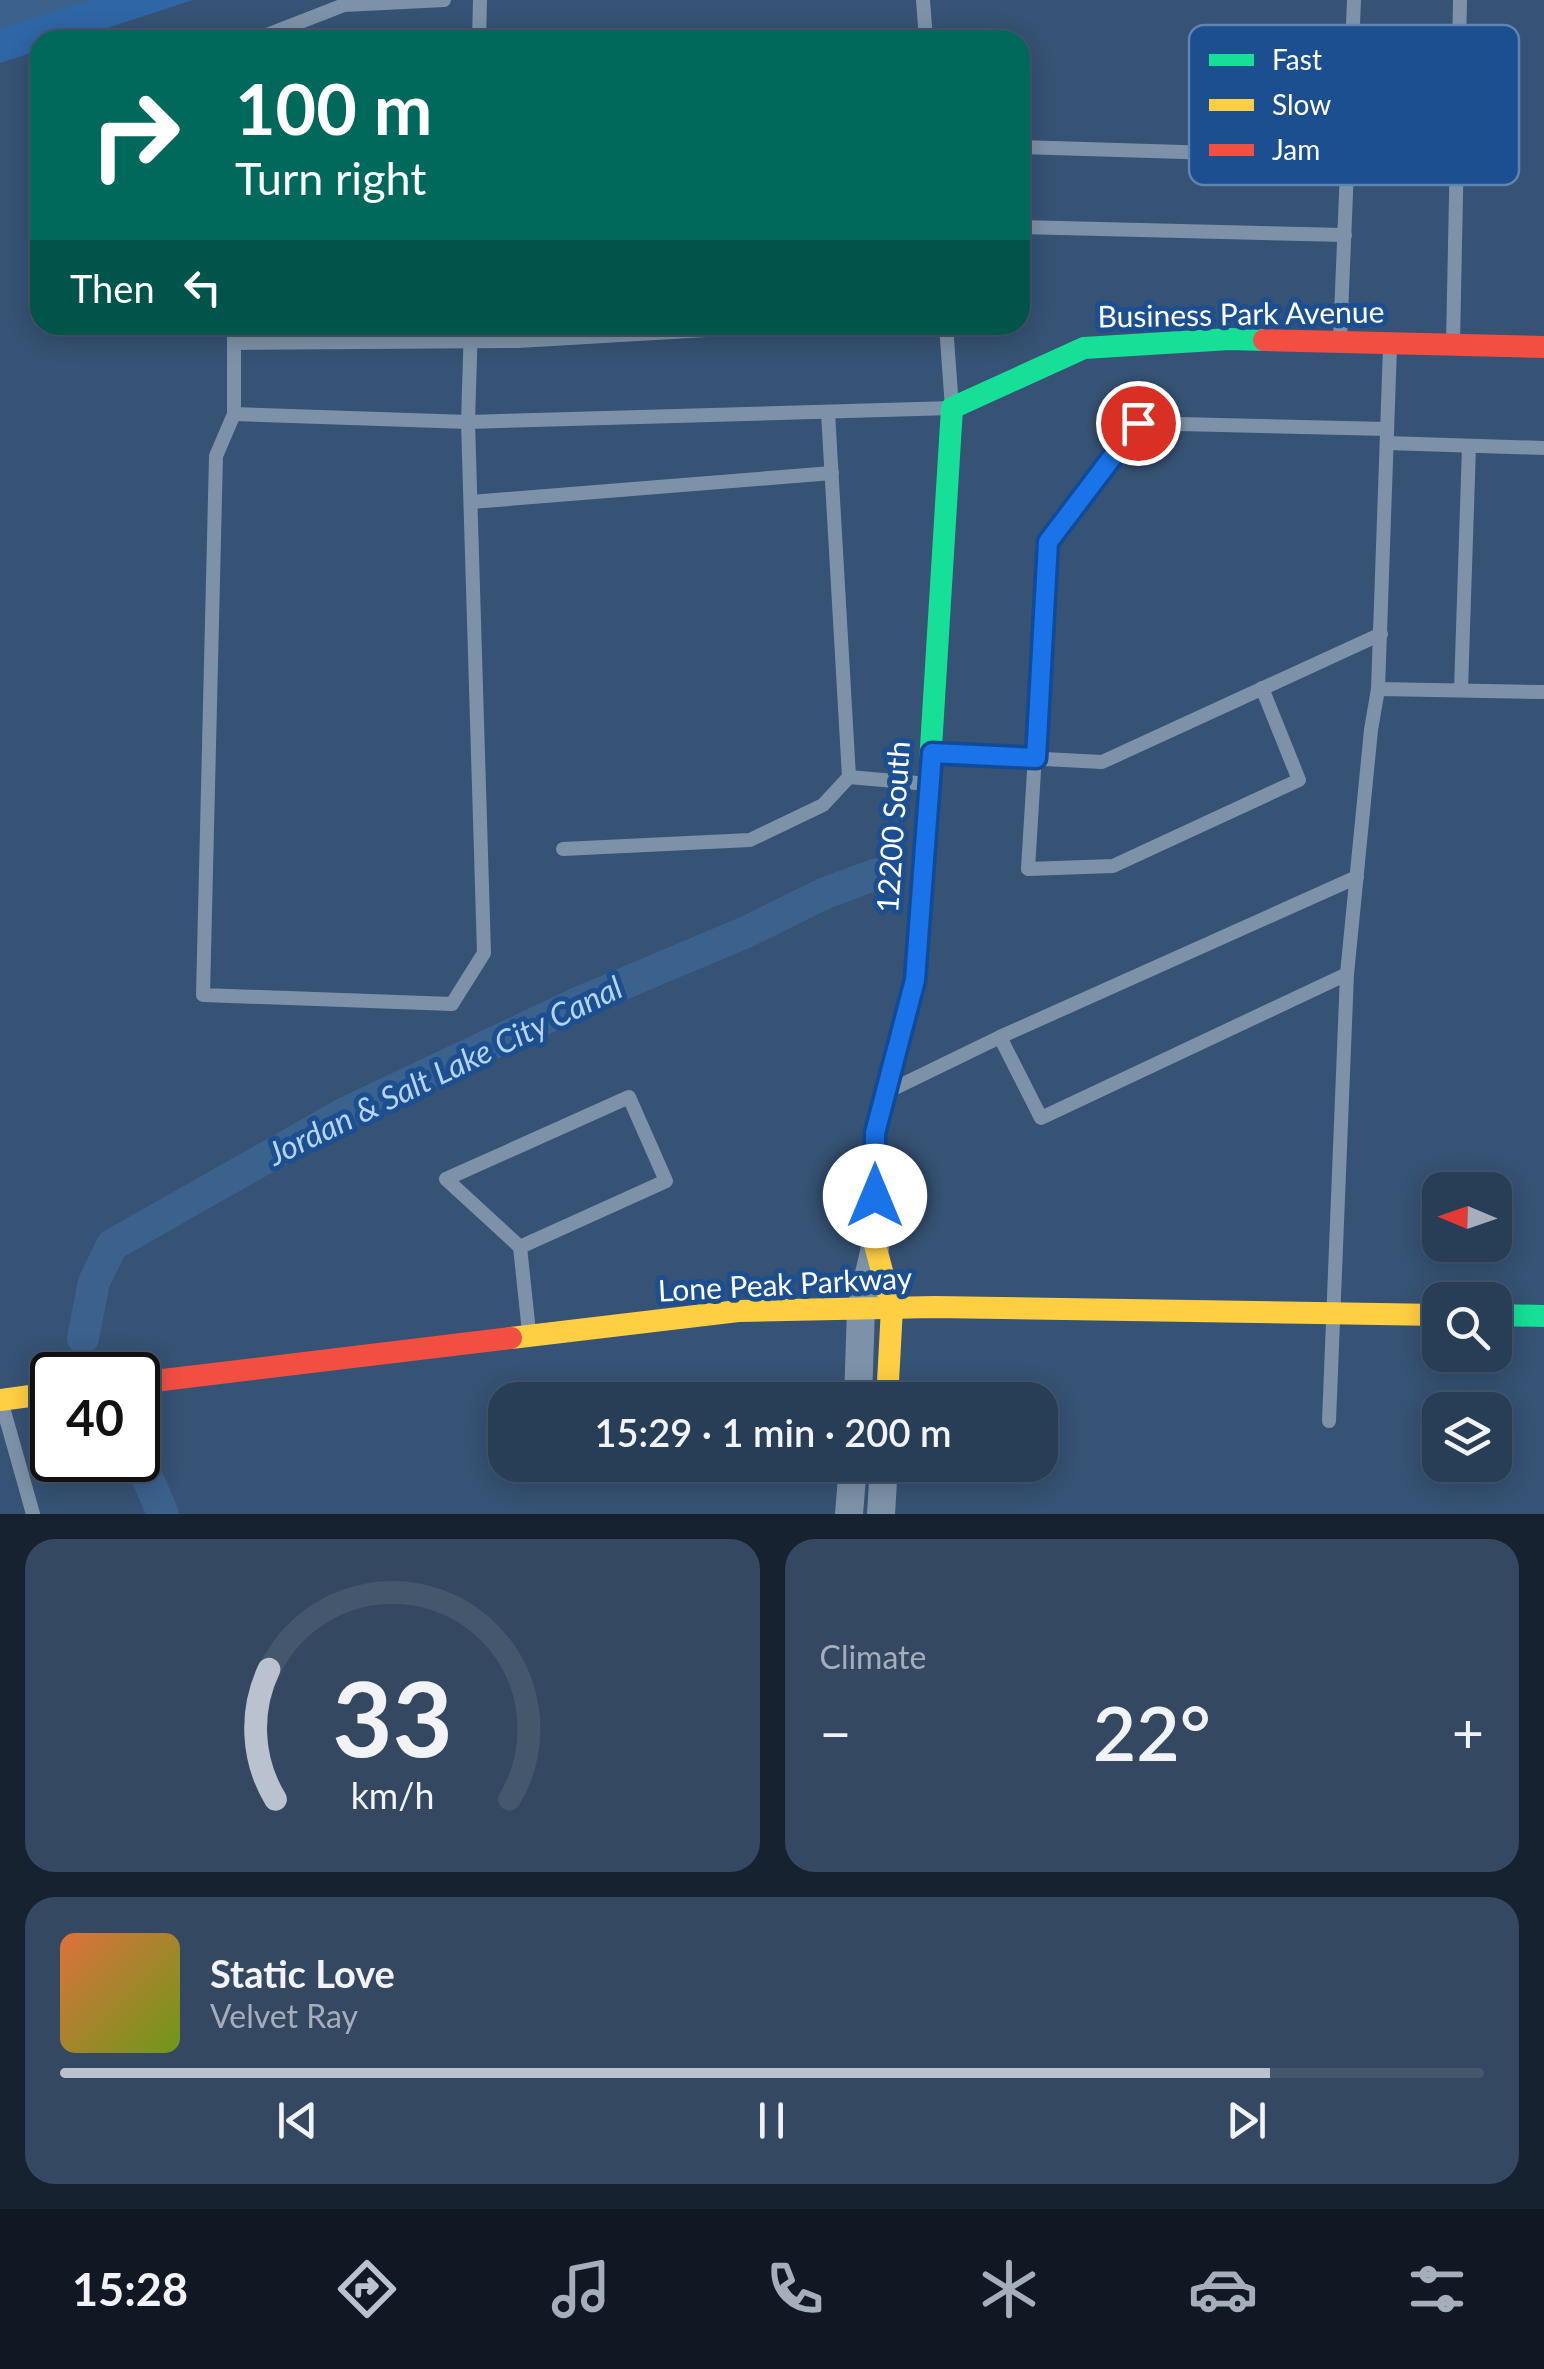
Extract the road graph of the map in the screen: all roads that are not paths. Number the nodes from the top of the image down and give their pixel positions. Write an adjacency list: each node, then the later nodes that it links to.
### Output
1 (444, 0): 8 (lane)
2 (480, 0): 9 (lane)
3 (924, 0): 10 (lane)
4 (1354, 0): 6 (lane)
5 (1460, 0): 7 (lane)
6 (1353, 25)
7 (1459, 25)
8 (280, 30)
9 (479, 30)
10 (926, 30)
11 (1030, 146): 12 (lane)
12 (1189, 152)
13 (1347, 185): 16 (lane)
14 (1456, 185): 24 (lane)
15 (1030, 227): 16 (lane)
16 (1344, 235): 21 (lane)
17 (234, 335): 25 (lane)
18 (470, 335): 22 (lane)
19 (609, 335): 22 (lane)
20 (947, 335): 27 (lane)
21 (1340, 340): 23 (street, Business Park Avenue); 27 (street, Business Park Avenue)
22 (470, 342): 25 (lane); 30 (lane)
23 (1390, 342): 24 (street, Business Park Avenue); 31 (lane)
24 (1452, 343): 26 (street, Business Park Avenue)
25 (234, 344): 29 (lane)
26 (1544, 346)
27 (952, 408): 28 (lane); 41 (street, 12200 South)
28 (828, 412): 30 (lane); 34 (lane)
29 (234, 414): 30 (lane); 35 (lane)
30 (468, 422): 35 (lane)
31 (1387, 436): 32 (lane); 36 (lane); 42 (lane)
32 (1469, 446): 33 (lane); 39 (lane)
33 (1544, 448)
34 (832, 474): 35 (lane); 43 (lane)
35 (471, 502)
36 (1381, 634): 37 (lane); 38 (lane)
37 (1262, 688): 42 (lane); 42 (lane)
38 (1378, 689): 39 (lane); 46 (lane)
39 (1461, 690): 40 (lane)
40 (1544, 692)
41 (932, 753): 42 (lane); 44 (street, 12200 South)
42 (1036, 758)
43 (849, 776): 44 (lane); 45 (lane)
44 (930, 784): 49 (street, 12200 South)
45 (562, 849)
46 (1357, 877): 47 (lane); 48 (lane)
47 (1348, 974): 48 (lane); 54 (lane)
48 (1000, 1038): 49 (lane)
49 (885, 1092): 50 (street, 12200 South)
50 (875, 1245): 52 (street, 12200 South); 53 (street, 12200 South)
51 (520, 1246): 51 (lane); 58 (lane)
52 (861, 1308): 53 (street, Lone Peak Parkway); 58 (street, Lone Peak Parkway); 61 (street, 12200 South)
53 (892, 1308): 54 (street, Lone Peak Parkway); 62 (street, 12200 South)
54 (1332, 1314): 55 (street, Lone Peak Parkway); 65 (lane)
55 (1422, 1315)
56 (1512, 1316): 57 (street)
57 (1544, 1316)
58 (530, 1336): 59 (street, Lone Peak Parkway)
59 (160, 1380)
60 (0, 1382): 64 (lane)
61 (859, 1382)
62 (888, 1382)
63 (30, 1396): 64 (street)
64 (1, 1400): 68 (lane)
65 (1329, 1421)
66 (852, 1482): 69 (street)
67 (883, 1482): 70 (street)
68 (33, 1514)
69 (849, 1514)
70 (881, 1514)

